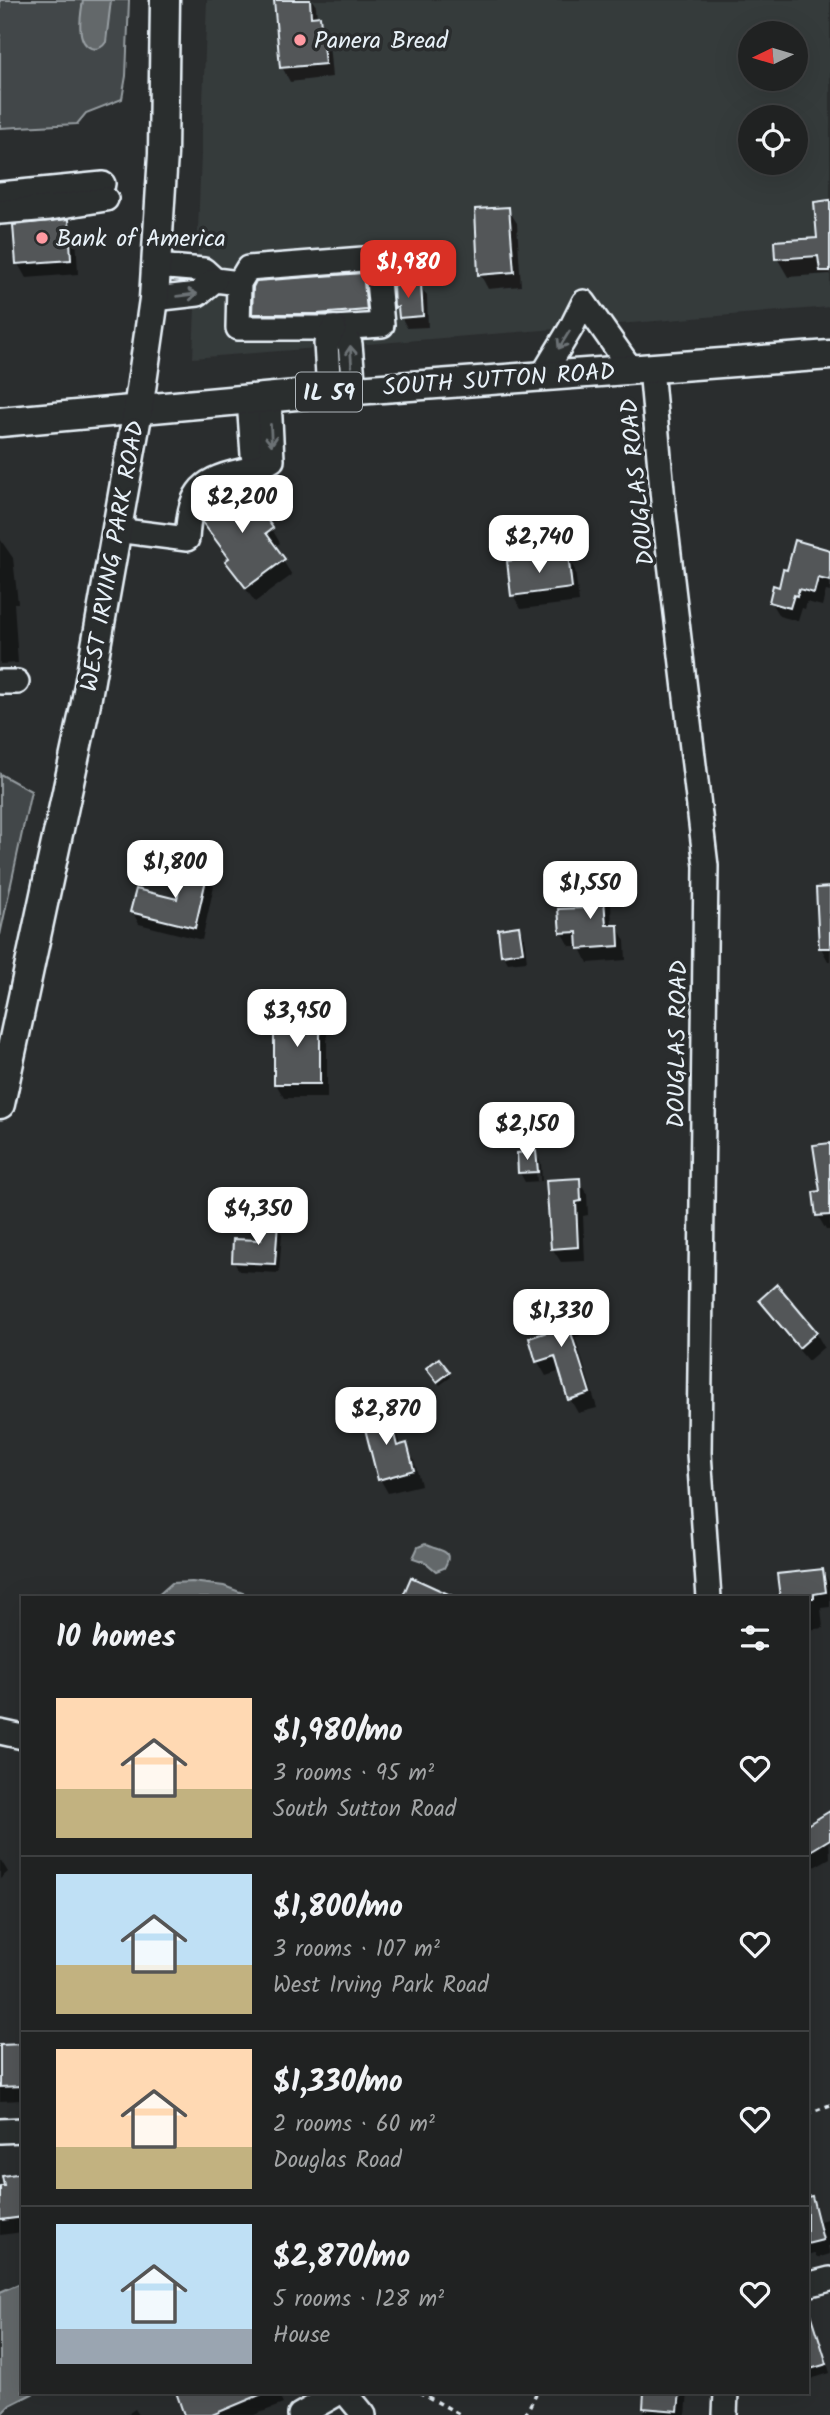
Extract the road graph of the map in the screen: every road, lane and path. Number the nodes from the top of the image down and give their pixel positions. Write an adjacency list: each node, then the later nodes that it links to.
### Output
1 (165, 0): 4 (main road, WEST IRVING PARK ROAD)
2 (2, 199): 3 (street)
3 (50, 199)
4 (156, 266): 5 (street); 7 (main road, WEST IRVING PARK ROAD)
5 (215, 280): 6 (street); 7 (street, one-way to 5)
6 (239, 283): 8 (street); 8 (street)
7 (154, 299): 14 (main road, WEST IRVING PARK ROAD)
8 (334, 328): 12 (street)
9 (830, 355): 10 (main road, SOUTH SUTTON ROAD / IL 59)
10 (641, 368): 11 (main road, SOUTH SUTTON ROAD / IL 59); 11 (street, one-way to 11); 18 (street, DOUGLAS ROAD)
11 (542, 376): 12 (main road, SOUTH SUTTON ROAD / IL 59)
12 (341, 392): 13 (main road, SOUTH SUTTON ROAD / IL 59)
13 (259, 400): 14 (main road, SOUTH SUTTON ROAD / IL 59); 16 (street)
14 (138, 410): 15 (main road, SOUTH SUTTON ROAD / IL 59); 16 (main road, WEST IRVING PARK ROAD)
15 (0, 422)
16 (116, 530): 17 (main road, WEST IRVING PARK ROAD)
17 (0, 1104)
18 (709, 1596)
19 (0, 1732): 20 (street)
20 (21, 1737)
21 (830, 2105): 22 (path)
22 (809, 2113)
23 (21, 2130): 24 (street)
24 (0, 2131)
25 (830, 2279): 26 (street)
26 (809, 2284)
27 (338, 2394): 32 (street)
28 (344, 2394): 33 (street)
29 (423, 2394): 34 (path)
30 (536, 2394): 35 (path)
31 (726, 2394): 36 (street)
32 (300, 2415)
33 (364, 2415)
34 (461, 2415)
35 (525, 2415)
36 (725, 2415)

